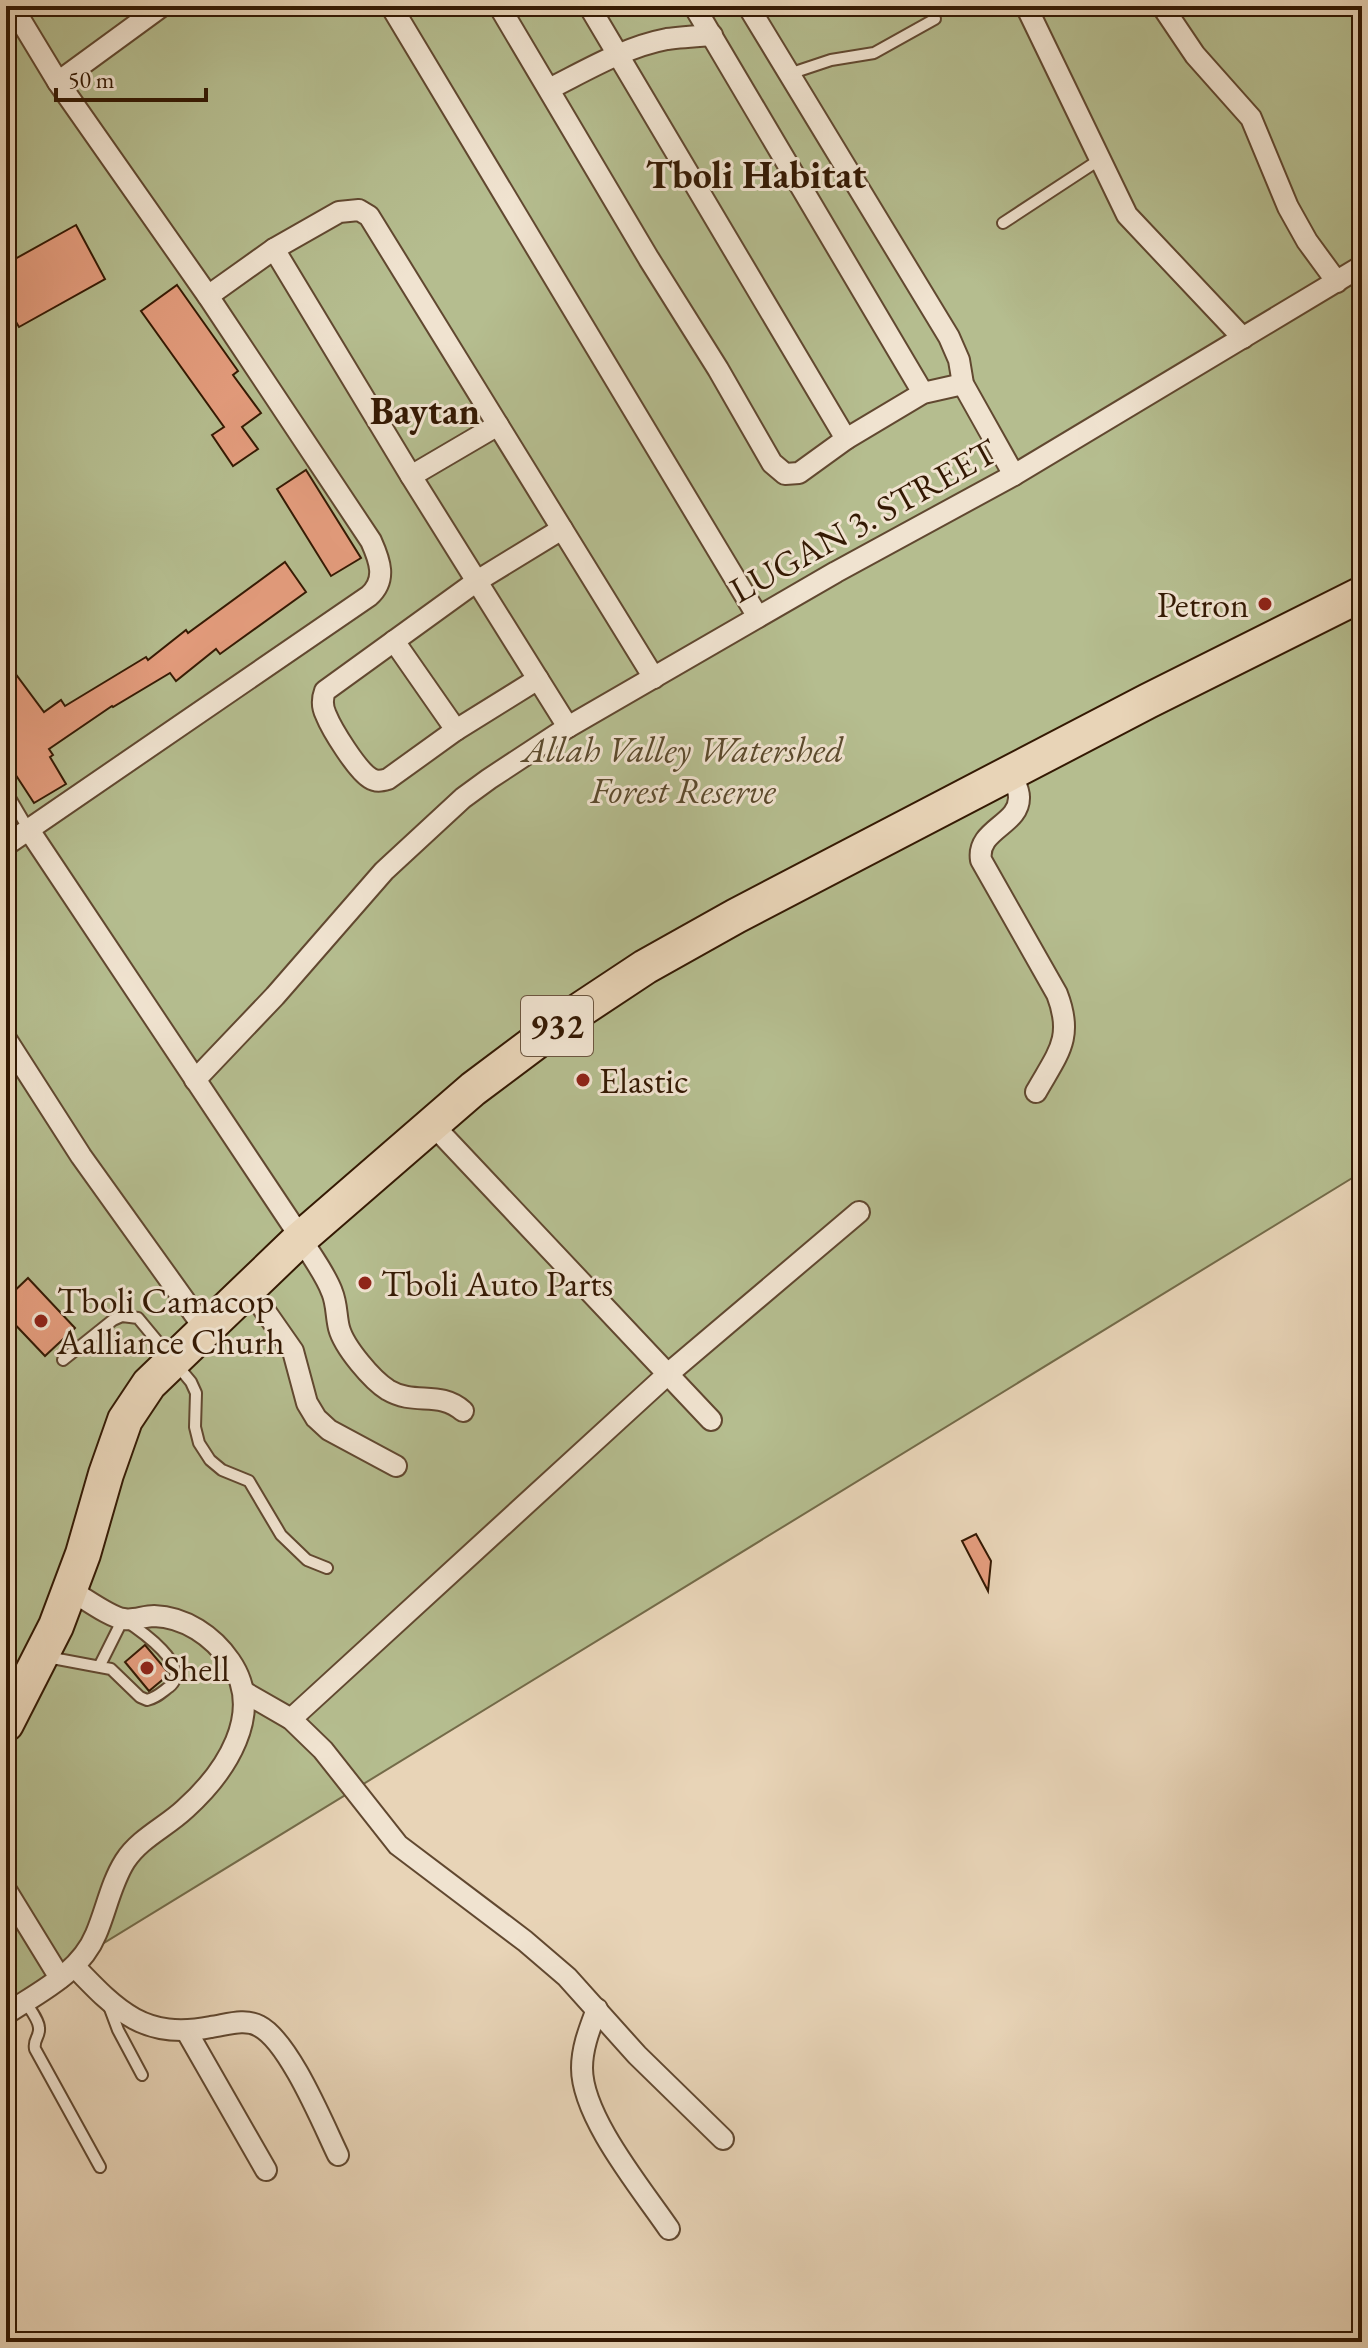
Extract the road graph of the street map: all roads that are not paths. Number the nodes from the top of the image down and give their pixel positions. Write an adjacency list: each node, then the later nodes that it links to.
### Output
1 (12, 6): 14 (street)
2 (162, 6): 14 (street)
3 (391, 6): 32 (street)
4 (499, 6): 15 (street)
5 (589, 6): 12 (street)
6 (694, 6): 11 (street)
7 (748, 6): 13 (street)
8 (1026, 6): 16 (street)
9 (1162, 6): 20 (street)
10 (935, 19): 13 (lane)
11 (712, 35): 12 (street); 24 (street)
12 (617, 55): 15 (street); 26 (street)
13 (789, 74): 23 (street)
14 (58, 82): 21 (street)
15 (549, 89): 26 (street)
16 (1099, 160): 17 (lane); 22 (street)
17 (1003, 223)
18 (274, 249): 21 (street); 25 (street); 28 (street)
19 (1362, 266): 20 (street, LUGAN 3. STREET)
20 (1337, 282): 22 (street, LUGAN 3. STREET)
21 (208, 296): 40 (street)
22 (1243, 338): 27 (street, LUGAN 3. STREET)
23 (963, 384): 24 (street); 27 (street)
24 (923, 393): 26 (street)
25 (498, 425): 28 (street); 29 (street)
26 (846, 439)
27 (1014, 475): 32 (street, LUGAN 3. STREET)
28 (411, 476): 30 (street)
29 (562, 529): 30 (street); 34 (street)
30 (477, 581): 33 (street); 35 (street)
31 (1362, 594): 38 (main road, 932)
32 (758, 617): 34 (street, LUGAN 3. STREET)
33 (394, 641): 37 (street); 37 (street)
34 (654, 678): 36 (street, LUGAN 3. STREET)
35 (538, 679): 36 (street); 37 (street)
36 (568, 727): 43 (street, LUGAN 3. STREET)
37 (456, 730)
38 (1011, 773): 44 (street); 45 (main road, 932)
39 (6, 791): 40 (lane)
40 (29, 830): 41 (street); 43 (street)
41 (6, 845)
42 (6, 1039): 49 (street)
43 (195, 1080): 47 (street)
44 (1036, 1092)
45 (432, 1124): 47 (main road, 932); 52 (street)
46 (859, 1212): 52 (street)
47 (301, 1238): 48 (main road, 932); 53 (street)
48 (249, 1288): 49 (main road, 932); 55 (street)
49 (205, 1329): 51 (main road, 932)
50 (63, 1360): 51 (lane)
51 (173, 1360): 56 (lane); 57 (main road, 932)
52 (669, 1373): 54 (street); 62 (street)
53 (463, 1411)
54 (711, 1420)
55 (396, 1466)
56 (327, 1568)
57 (70, 1590): 58 (street); 59 (main road, 932)
58 (123, 1619): 60 (lane); 60 (lane); 61 (street)
59 (43, 1656): 60 (lane); 63 (main road, 932)
60 (100, 1665)
61 (244, 1692): 62 (street); 65 (street)
62 (291, 1719): 68 (street)
63 (6, 1724)
64 (6, 1890): 65 (street)
65 (68, 1972): 66 (street); 67 (street)
66 (106, 2000): 70 (street); 71 (lane)
67 (25, 2001): 69 (street); 74 (lane)
68 (597, 2009): 72 (street); 76 (street)
69 (6, 2014)
70 (187, 2032): 73 (street); 75 (street)
71 (142, 2075)
72 (723, 2139)
73 (338, 2155)
74 (100, 2167)
75 (266, 2170)
76 (669, 2229)

